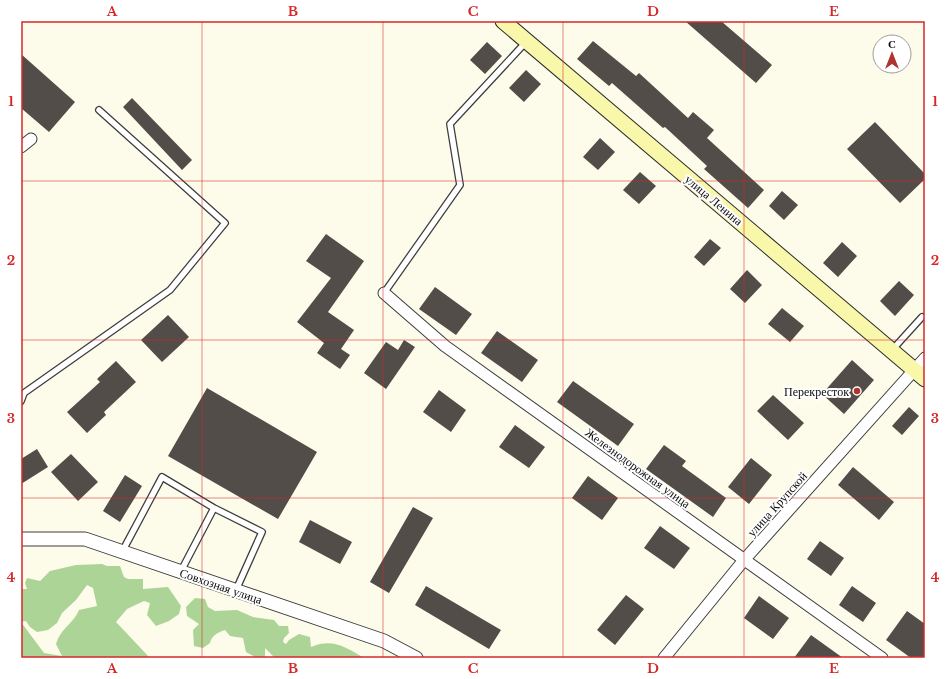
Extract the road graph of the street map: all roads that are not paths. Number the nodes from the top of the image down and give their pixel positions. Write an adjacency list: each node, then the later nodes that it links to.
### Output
1 (503, 21): 2 (main road, улица Ленина)
2 (526, 41): 6 (lane); 8 (main road, улица Ленина)
3 (99, 110): 11 (lane)
4 (31, 139): 5 (street)
5 (21, 147)
6 (384, 293): 15 (street, Железнодорожная улица)
7 (922, 317): 8 (lane)
8 (892, 351): 10 (main road, улица Ленина)
9 (925, 358): 10 (street, улица Крупской)
10 (920, 374): 15 (street, улица Крупской)
11 (21, 401)
12 (214, 508): 14 (lane); 16 (lane); 17 (lane)
13 (21, 539): 14 (street, Совхозная улица)
14 (122, 552): 16 (street, Совхозная улица)
15 (744, 560): 19 (street, улица Крупской); 20 (street, Железнодорожная улица)
16 (181, 572): 17 (street, Совхозная улица)
17 (236, 591): 18 (street, Совхозная улица)
18 (416, 658)
19 (664, 658)
20 (882, 658)

